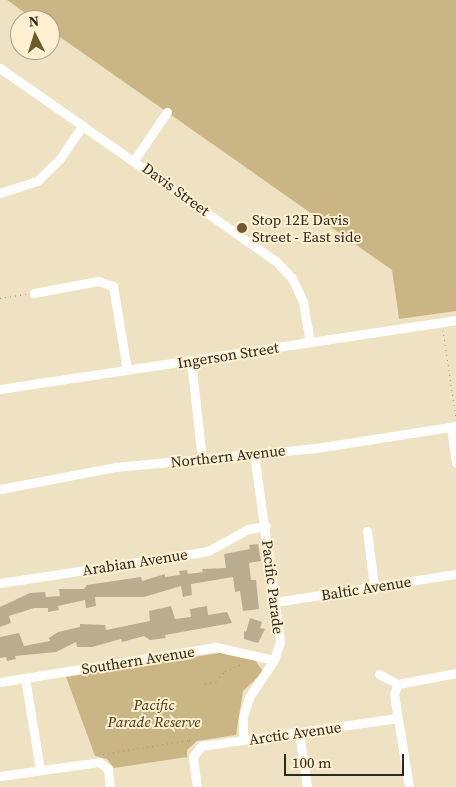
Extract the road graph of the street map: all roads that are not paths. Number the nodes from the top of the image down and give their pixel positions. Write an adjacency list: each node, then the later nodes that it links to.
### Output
1 (0, 68): 3 (street, Davis Street)
2 (167, 112): 4 (street)
3 (83, 125): 4 (street, Davis Street); 5 (street)
4 (135, 159): 8 (street, Davis Street)
5 (0, 193)
6 (34, 293): 10 (street)
7 (456, 320): 8 (street, Ingerson Street)
8 (310, 342): 9 (street, Ingerson Street)
9 (192, 361): 10 (street, Ingerson Street); 14 (street)
10 (127, 370): 11 (street, Ingerson Street)
11 (0, 389)
12 (454, 424): 13 (street, Northern Avenue); 15 (street)
13 (254, 454): 14 (street, Northern Avenue); 17 (street, Pacific Parade)
14 (202, 459): 16 (street, Northern Avenue)
15 (456, 463)
16 (0, 489)
17 (266, 526): 20 (street, Arabian Avenue); 22 (street, Pacific Parade)
18 (367, 531): 21 (street)
19 (456, 574): 21 (street, Baltic Avenue)
20 (0, 583)
21 (374, 586): 22 (street, Baltic Avenue)
22 (275, 602): 23 (street, Pacific Parade)
23 (274, 660): 26 (street, Southern Avenue); 31 (street, Pacific Parade)
24 (456, 673): 28 (street)
25 (379, 674): 28 (street)
26 (25, 678): 27 (street, Southern Avenue); 32 (street)
27 (0, 682)
28 (398, 684): 29 (street)
29 (398, 718): 30 (street, Arctic Avenue); 37 (street)
30 (299, 732): 31 (street, Arctic Avenue); 36 (street)
31 (243, 740): 35 (street, Arctic Avenue)
32 (40, 770): 33 (street); 34 (street)
33 (0, 776)
34 (110, 787)
35 (198, 787)
36 (307, 787)
37 (409, 787)

